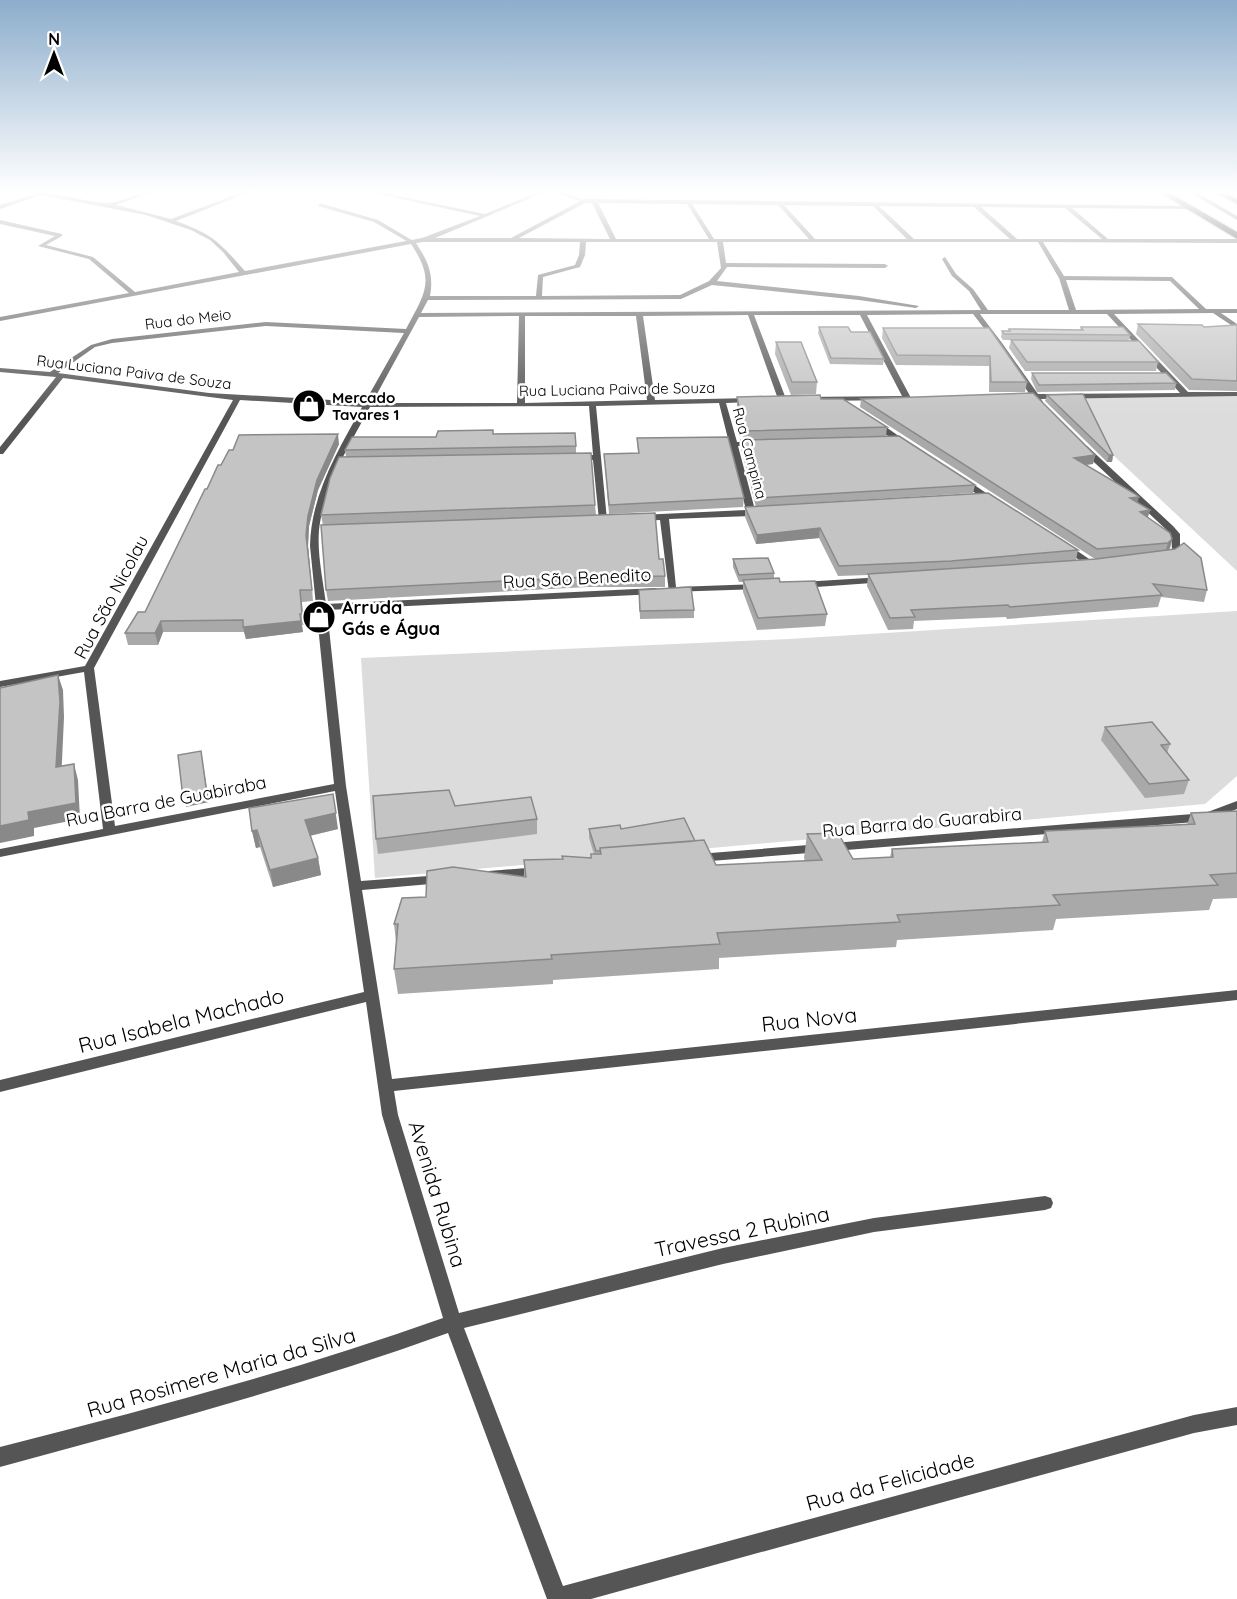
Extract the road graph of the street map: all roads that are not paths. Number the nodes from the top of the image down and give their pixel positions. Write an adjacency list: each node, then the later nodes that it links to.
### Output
1 (101, 267): 12 (street)
2 (237, 267): 9 (street)
3 (278, 267): 9 (street)
4 (428, 267): 15 (street)
5 (576, 267): 13 (street)
6 (723, 267): 11 (street)
7 (949, 267): 18 (street)
8 (1055, 267): 10 (street)
9 (243, 273): 12 (street)
10 (1062, 278): 19 (street); 20 (street)
11 (712, 283): 14 (street); 16 (street)
12 (134, 294): 30 (street)
13 (539, 297): 14 (street); 15 (street)
14 (681, 297): 27 (street)
15 (426, 298): 28 (street, Avenida Rubina)
16 (944, 311): 17 (street); 23 (street)
17 (974, 311): 18 (street); 33 (street)
18 (985, 311): 19 (street)
19 (1073, 311): 24 (street)
20 (1204, 311): 21 (street); 24 (street)
21 (1214, 311): 22 (street); 31 (street)
22 (1237, 311)
23 (862, 312): 25 (street); 50 (street)
24 (1109, 312): 36 (street)
25 (750, 313): 27 (street); 53 (street)
26 (639, 314): 27 (street); 29 (street); 56 (street)
27 (685, 314)
28 (417, 315): 29 (street); 32 (street, Avenida Rubina)
29 (522, 315): 58 (street)
30 (0, 319)
31 (1237, 327)
32 (409, 331): 38 (street, Rua do Meio); 59 (street, Avenida Rubina)
33 (1000, 344): 34 (street); 39 (street)
34 (1012, 344)
35 (1129, 345): 36 (street)
36 (1140, 345): 42 (street)
37 (0, 370): 38 (street, Rua Luciana Paiva de Souza)
38 (52, 374): 43 (street, Rua Luciana Paiva de Souza)
39 (1022, 375): 40 (street); 47 (street)
40 (1033, 375)
41 (1157, 375): 42 (street)
42 (1168, 375): 45 (street)
43 (61, 376): 48 (street, Rua Luciana Paiva de Souza); 68 (street)
44 (1237, 394): 45 (street)
45 (1186, 395): 47 (street)
46 (1006, 397): 47 (street)
47 (1034, 397): 61 (street)
48 (238, 398): 59 (street, Rua Luciana Paiva de Souza); 95 (street, Rua São Nicolau)
49 (837, 398): 50 (street); 53 (street); 60 (street)
50 (907, 398): 51 (street)
51 (919, 398)
52 (770, 399): 53 (street)
53 (782, 399)
54 (722, 400): 55 (street, Rua Luciana Paiva de Souza); 56 (street, Rua Luciana Paiva de Souza); 67 (street, Rua Campina)
55 (758, 400)
56 (651, 402): 57 (street, Rua Luciana Paiva de Souza)
57 (592, 403): 58 (street, Rua Luciana Paiva de Souza); 70 (street)
58 (521, 404): 59 (street, Rua Luciana Paiva de Souza)
59 (366, 405): 72 (street, Avenida Rubina)
60 (855, 410)
61 (1048, 411)
62 (864, 416): 64 (street)
63 (887, 440): 64 (street)
64 (899, 440): 69 (street)
65 (1076, 440): 88 (street)
66 (769, 443): 67 (street)
67 (734, 444): 79 (street, Rua Campina)
68 (1, 449)
69 (916, 451)
70 (597, 457): 71 (street); 84 (street)
71 (562, 458)
72 (336, 462): 73 (street); 85 (street, Avenida Rubina)
73 (347, 462)
74 (950, 473): 75 (street)
75 (987, 497): 76 (street); 77 (street)
76 (976, 498)
77 (1006, 509)
78 (775, 511): 79 (street)
79 (752, 513): 80 (street)
80 (664, 517): 81 (street); 93 (street)
81 (634, 518)
82 (613, 519): 84 (street)
83 (591, 520): 84 (street)
84 (603, 520)
85 (315, 530): 86 (street); 94 (street, Avenida Rubina)
86 (326, 530)
87 (1052, 537): 89 (street)
88 (1158, 558)
89 (1071, 567)
90 (898, 579): 91 (street)
91 (791, 585)
92 (768, 586): 93 (street, Rua São Benedito)
93 (672, 590): 94 (street, Rua São Benedito)
94 (321, 607): 97 (street, Avenida Rubina)
95 (88, 668): 96 (street); 99 (street, Rua São Nicolau)
96 (0, 684)
97 (340, 786): 99 (street, Rua Barra de Guabiraba); 105 (street, Avenida Rubina)
98 (1237, 805): 101 (street, Rua Barra do Guarabira)
99 (109, 830): 100 (street, Rua Barra de Guabiraba)
100 (0, 853)
101 (687, 859)
102 (557, 869): 103 (street)
103 (474, 876)
104 (451, 878): 105 (street)
105 (356, 886): 106 (street, Avenida Rubina)
106 (372, 995): 108 (street, Rua Isabela Machado); 109 (street, Avenida Rubina)
107 (1237, 995): 109 (street, Rua Nova)
108 (0, 1086)
109 (386, 1086): 111 (street, Avenida Rubina)
110 (1045, 1203): 111 (street, Travessa 2 Rubina)
111 (453, 1323): 113 (street, Rua Rosimere Maria da Silva); 114 (street, Avenida Rubina)
112 (1237, 1416): 114 (street, Rua da Felicidade)
113 (0, 1457)
114 (557, 1599)

